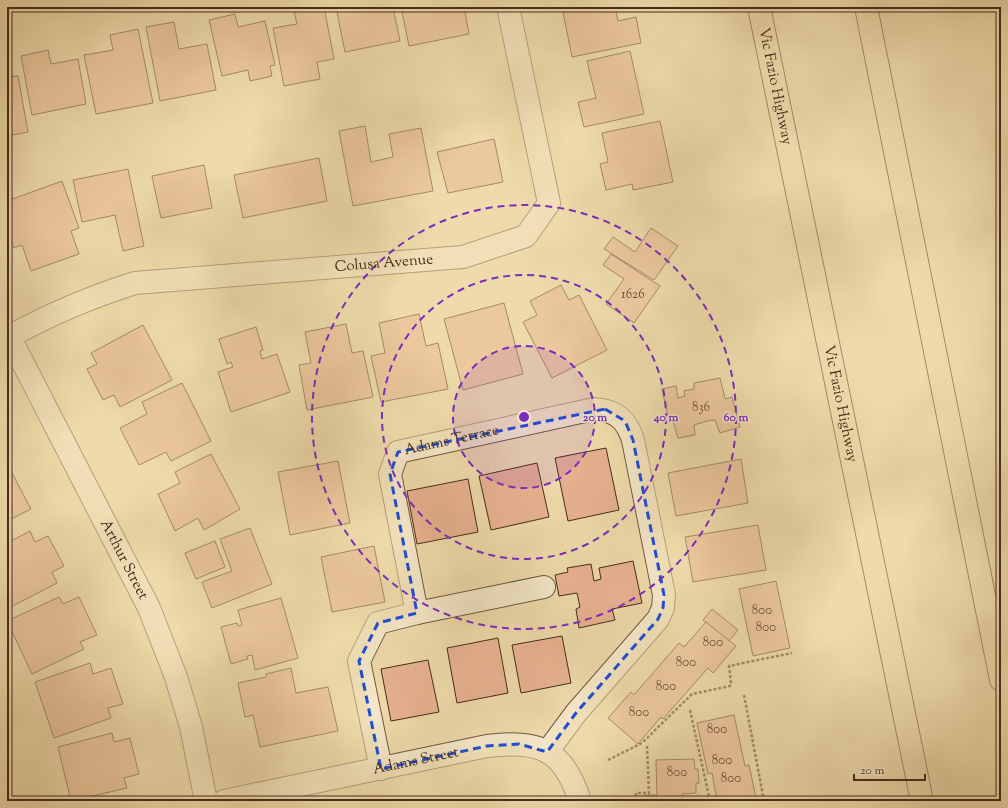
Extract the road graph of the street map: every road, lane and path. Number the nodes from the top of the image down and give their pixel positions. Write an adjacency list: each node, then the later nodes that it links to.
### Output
1 (508, 7): 4 (street, Colusa Avenue)
2 (759, 7): 21 (highway, Vic Fazio Highway)
3 (866, 7): 8 (highway)
4 (8, 334): 15 (street, Arthur Street)
5 (544, 587): 6 (street)
6 (417, 613): 12 (street, Adams Terrace); 14 (street)
7 (792, 653): 13 (path)
8 (1001, 680)
9 (744, 695): 20 (path)
10 (690, 710): 19 (path)
11 (647, 746): 18 (path)
12 (548, 752): 14 (street, Adams Street); 17 (street, Adams Street)
13 (608, 760)
14 (381, 769): 16 (street, Adams Street)
15 (206, 801)
16 (224, 801)
17 (580, 801)
18 (636, 801)
19 (710, 801)
20 (764, 801)
21 (922, 801)

